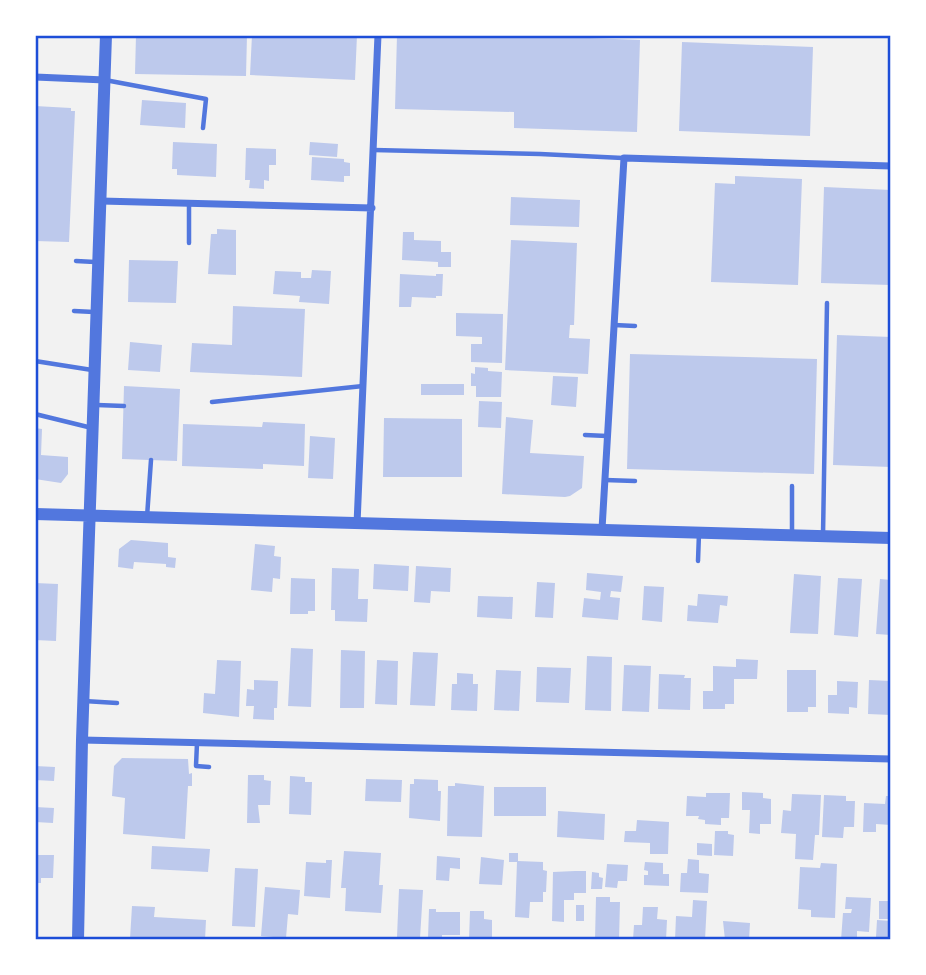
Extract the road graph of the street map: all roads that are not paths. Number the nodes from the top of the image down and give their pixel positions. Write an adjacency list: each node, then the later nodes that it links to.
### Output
1 (106, 35): 4 (street)
2 (378, 35): 6 (street)
3 (35, 77): 4 (street)
4 (104, 79): 5 (lane); 9 (street)
5 (203, 128)
6 (374, 150): 7 (lane); 11 (street)
7 (624, 158): 8 (street); 18 (street)
8 (891, 166)
9 (101, 201): 10 (street); 14 (street)
10 (189, 203): 11 (street); 12 (lane)
11 (372, 208): 22 (street)
12 (189, 243)
13 (76, 261): 14 (lane)
14 (99, 262): 17 (street)
15 (827, 303): 41 (lane)
16 (74, 311): 17 (lane)
17 (98, 312): 21 (street)
18 (614, 325): 19 (lane); 29 (street)
19 (635, 326)
20 (35, 361): 21 (lane)
21 (96, 370): 24 (street)
22 (363, 386): 23 (lane); 37 (street)
23 (212, 402)
24 (95, 405): 25 (lane); 27 (street)
25 (124, 406)
26 (35, 414): 27 (lane)
27 (94, 428): 35 (street)
28 (585, 435): 29 (lane)
29 (608, 436): 31 (street)
30 (151, 460): 36 (lane)
31 (605, 480): 32 (lane); 38 (street)
32 (635, 481)
33 (792, 486): 40 (lane)
34 (35, 514): 35 (street)
35 (91, 516): 36 (street); 44 (street)
36 (147, 518): 37 (street)
37 (357, 524): 38 (street)
38 (602, 529): 39 (street)
39 (699, 532): 40 (street); 43 (lane)
40 (792, 535): 41 (street)
41 (822, 536): 42 (street)
42 (891, 538)
43 (698, 561)
44 (83, 701): 45 (lane); 46 (street)
45 (117, 703)
46 (82, 740): 47 (street); 50 (street)
47 (197, 743): 48 (street); 49 (lane)
48 (891, 759)
49 (209, 767)
50 (79, 940)

